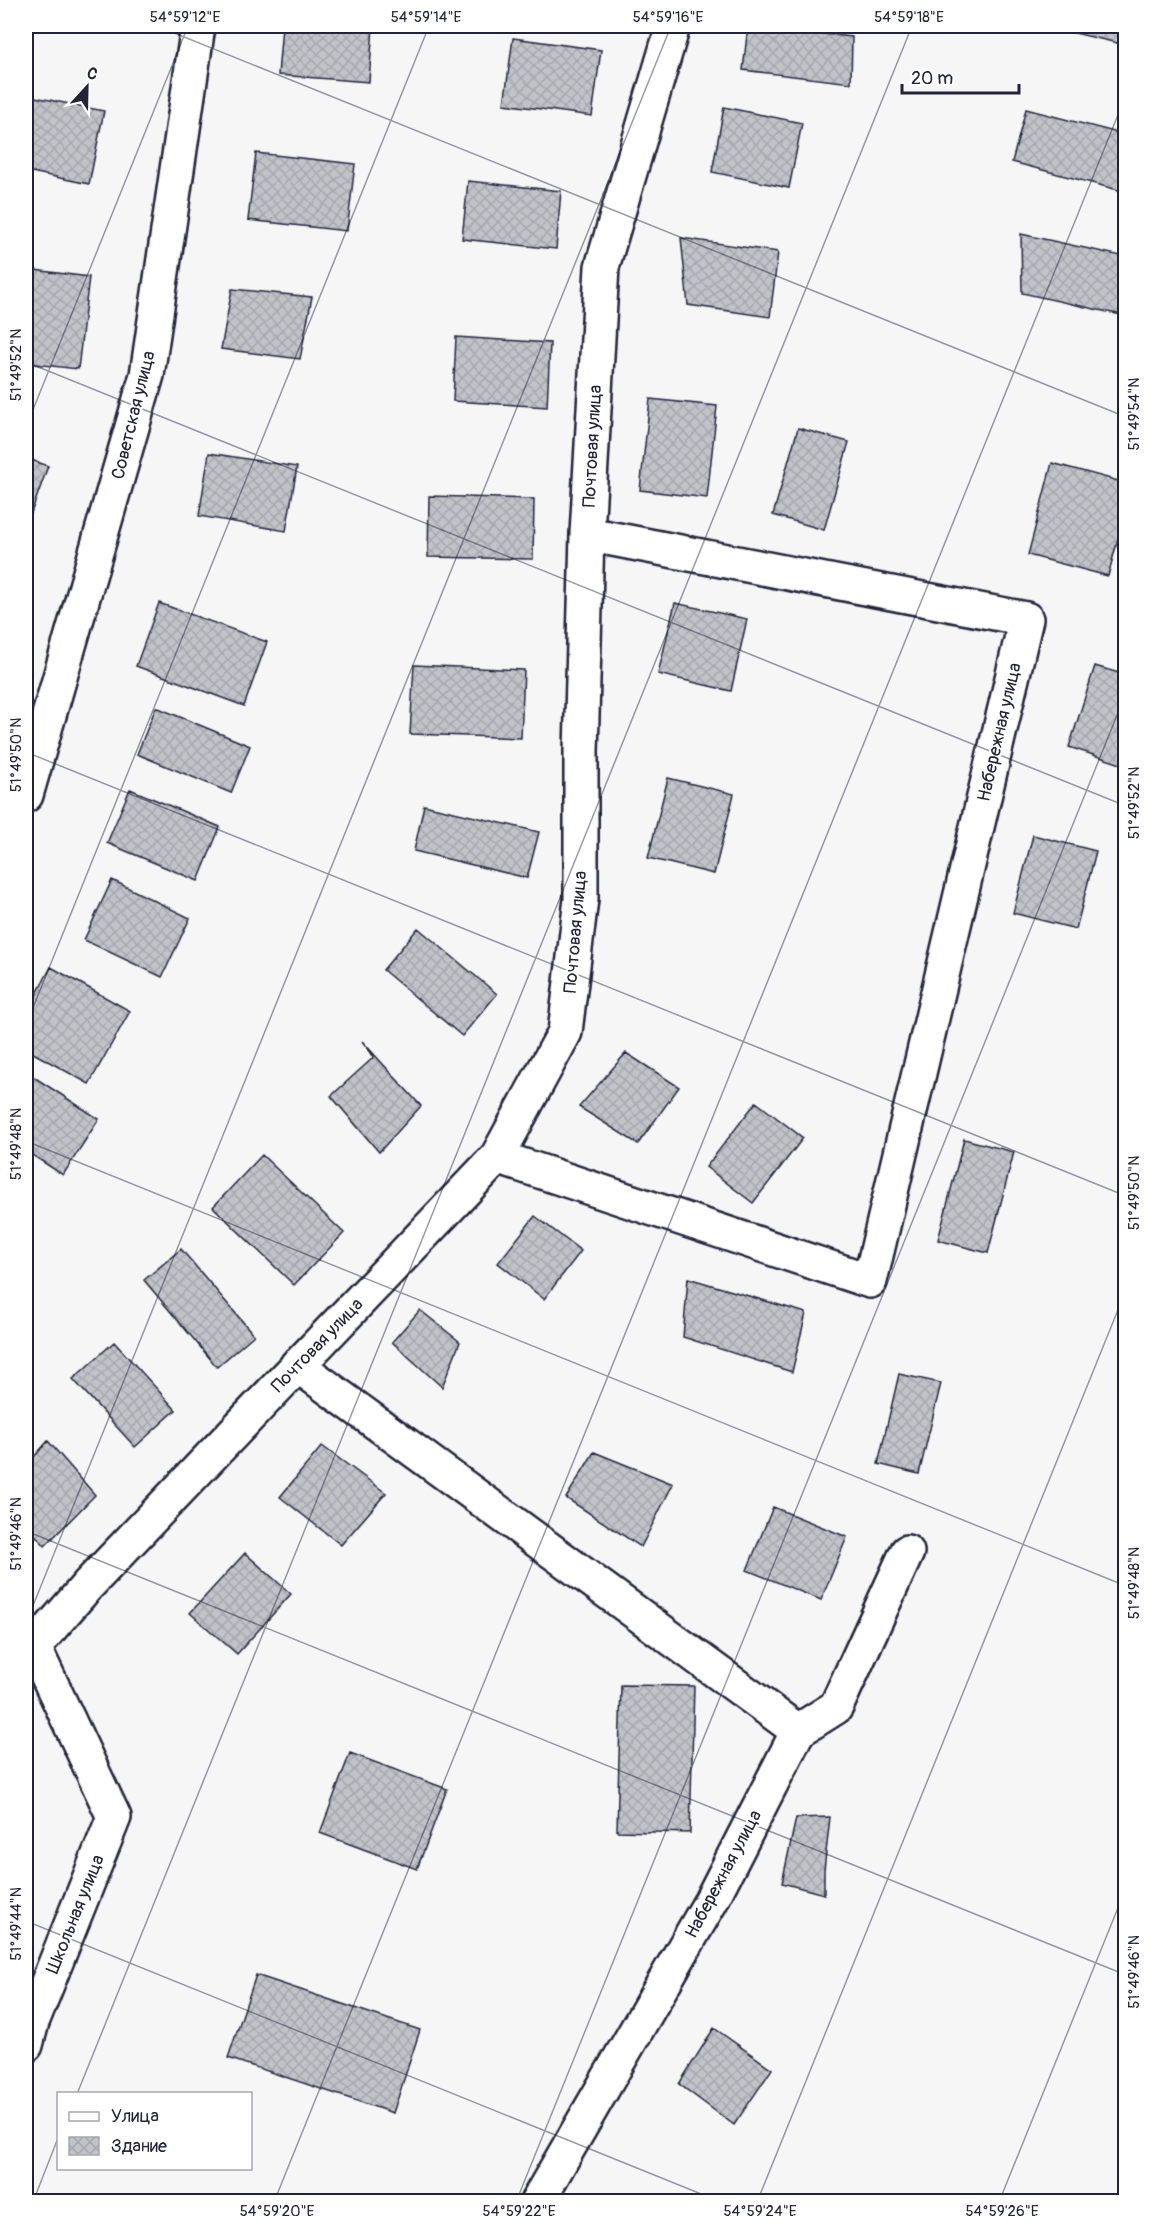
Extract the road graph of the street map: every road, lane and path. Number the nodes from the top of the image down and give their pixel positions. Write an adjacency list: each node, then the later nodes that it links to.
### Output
1 (198, 26): 4 (street, Советская улица)
2 (673, 26): 3 (street, Почтовая улица)
3 (587, 534): 5 (street, Почтовая улица); 5 (street, Набережная улица)
4 (26, 795)
5 (497, 1156): 6 (street, Почтовая улица)
6 (297, 1365): 8 (street, Почтовая улица); 9 (street)
7 (907, 1552): 9 (street)
8 (30, 1641): 10 (street, Школьная улица)
9 (798, 1731): 11 (street, Набережная улица)
10 (26, 2045)
11 (537, 2202)

